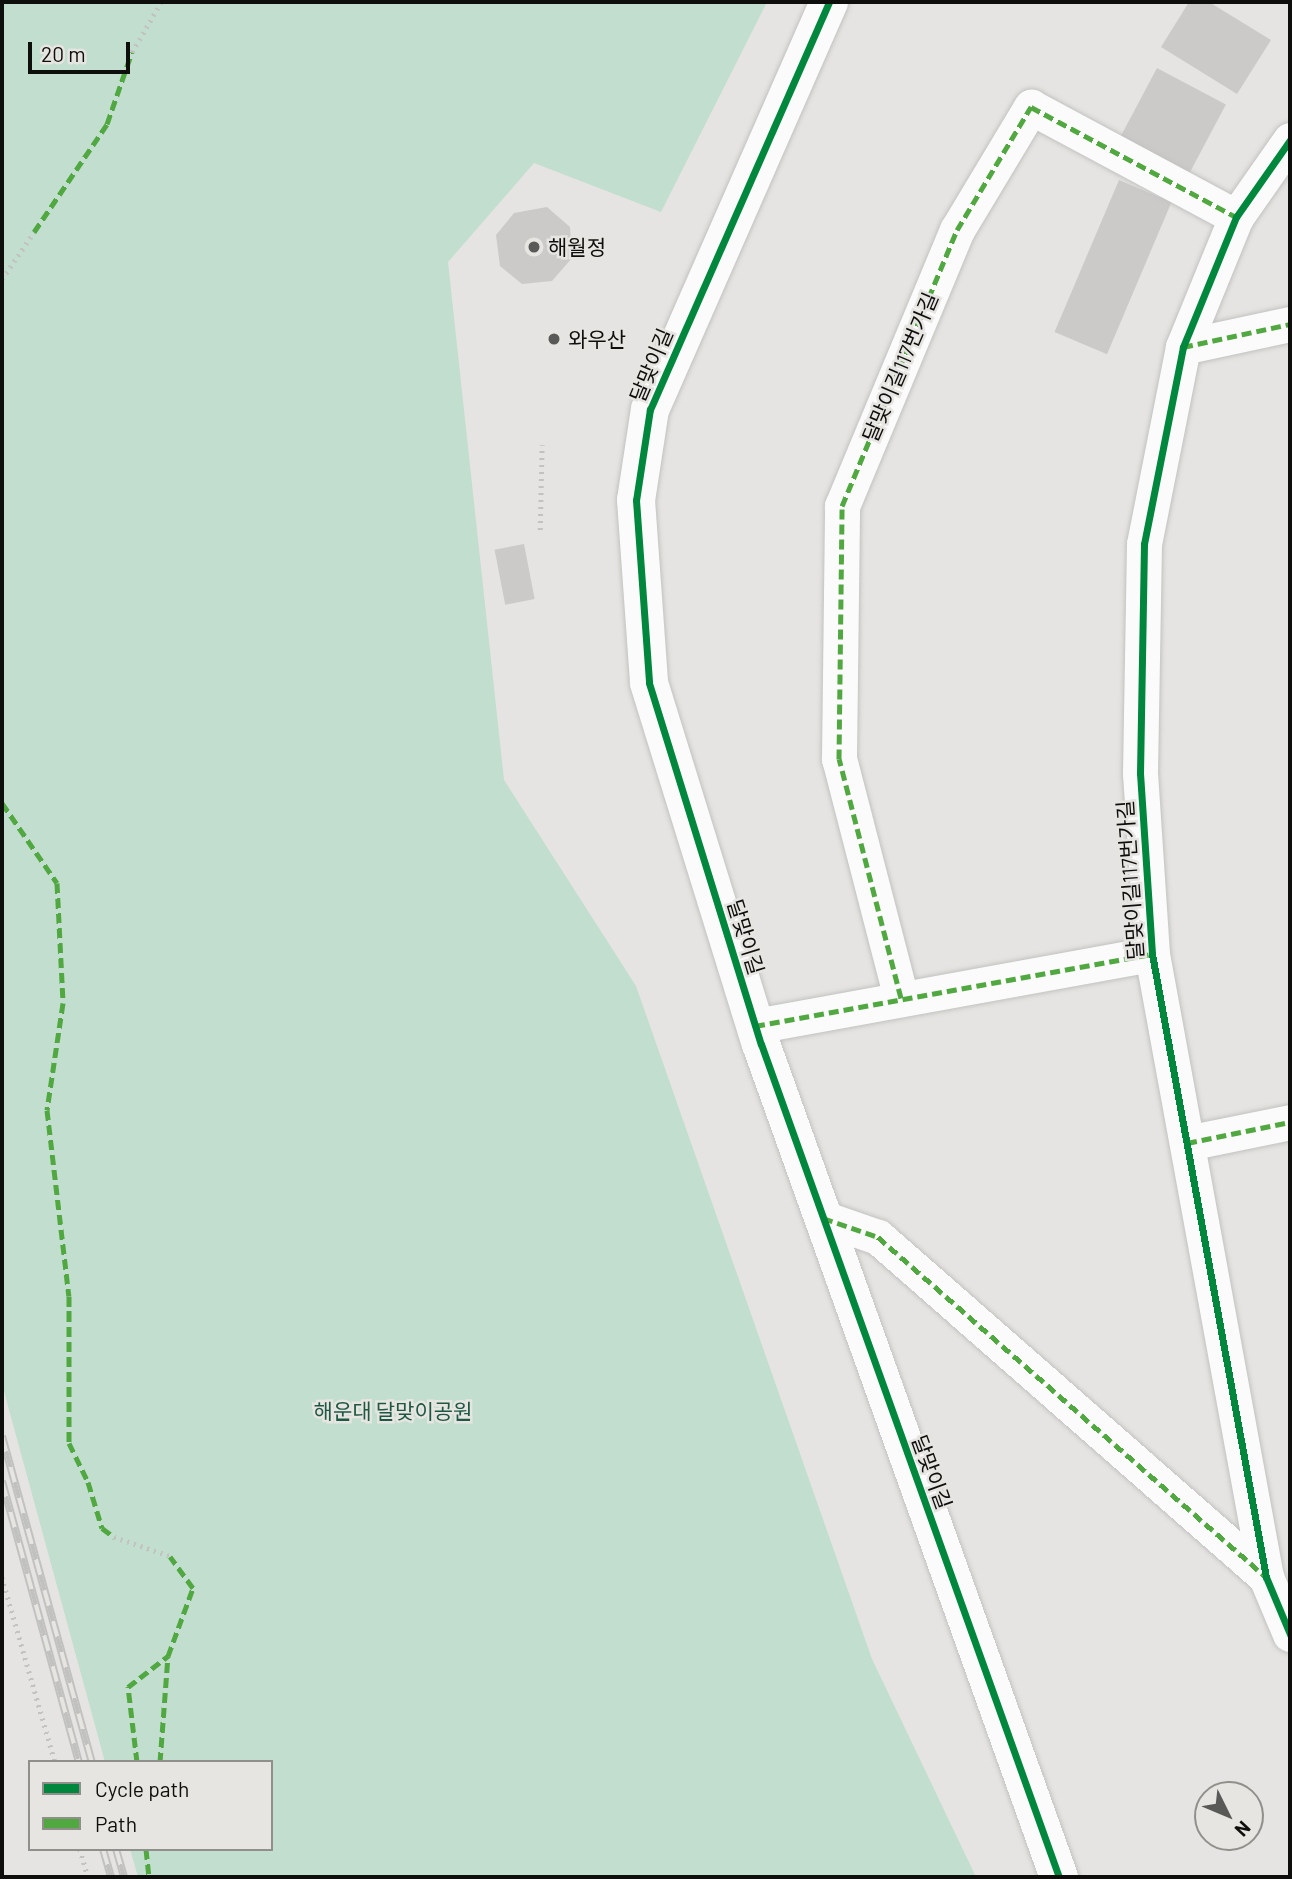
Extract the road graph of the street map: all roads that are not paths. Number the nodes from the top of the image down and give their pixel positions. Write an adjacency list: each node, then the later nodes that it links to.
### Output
1 (829, 2): 8 (street, 달맞이길)
2 (1290, 140): 3 (street, 달맞이길117번가길)
3 (1236, 217): 5 (street, 달맞이길117번가길); 7 (street, 달맞이길117번가길)
4 (1290, 324): 5 (street)
5 (1183, 347): 6 (street, 달맞이길117번가길)
6 (1152, 954): 7 (street); 10 (street, 달맞이길117번가길)
7 (901, 998): 8 (street)
8 (755, 1026): 11 (street, 달맞이길)
9 (1290, 1122): 10 (street)
10 (1187, 1143): 12 (street, 달맞이길117번가길)
11 (823, 1218): 12 (street); 14 (street, 달맞이길)
12 (1266, 1577): 13 (street, 달맞이길117번가길)
13 (1290, 1634)
14 (1059, 1877)

